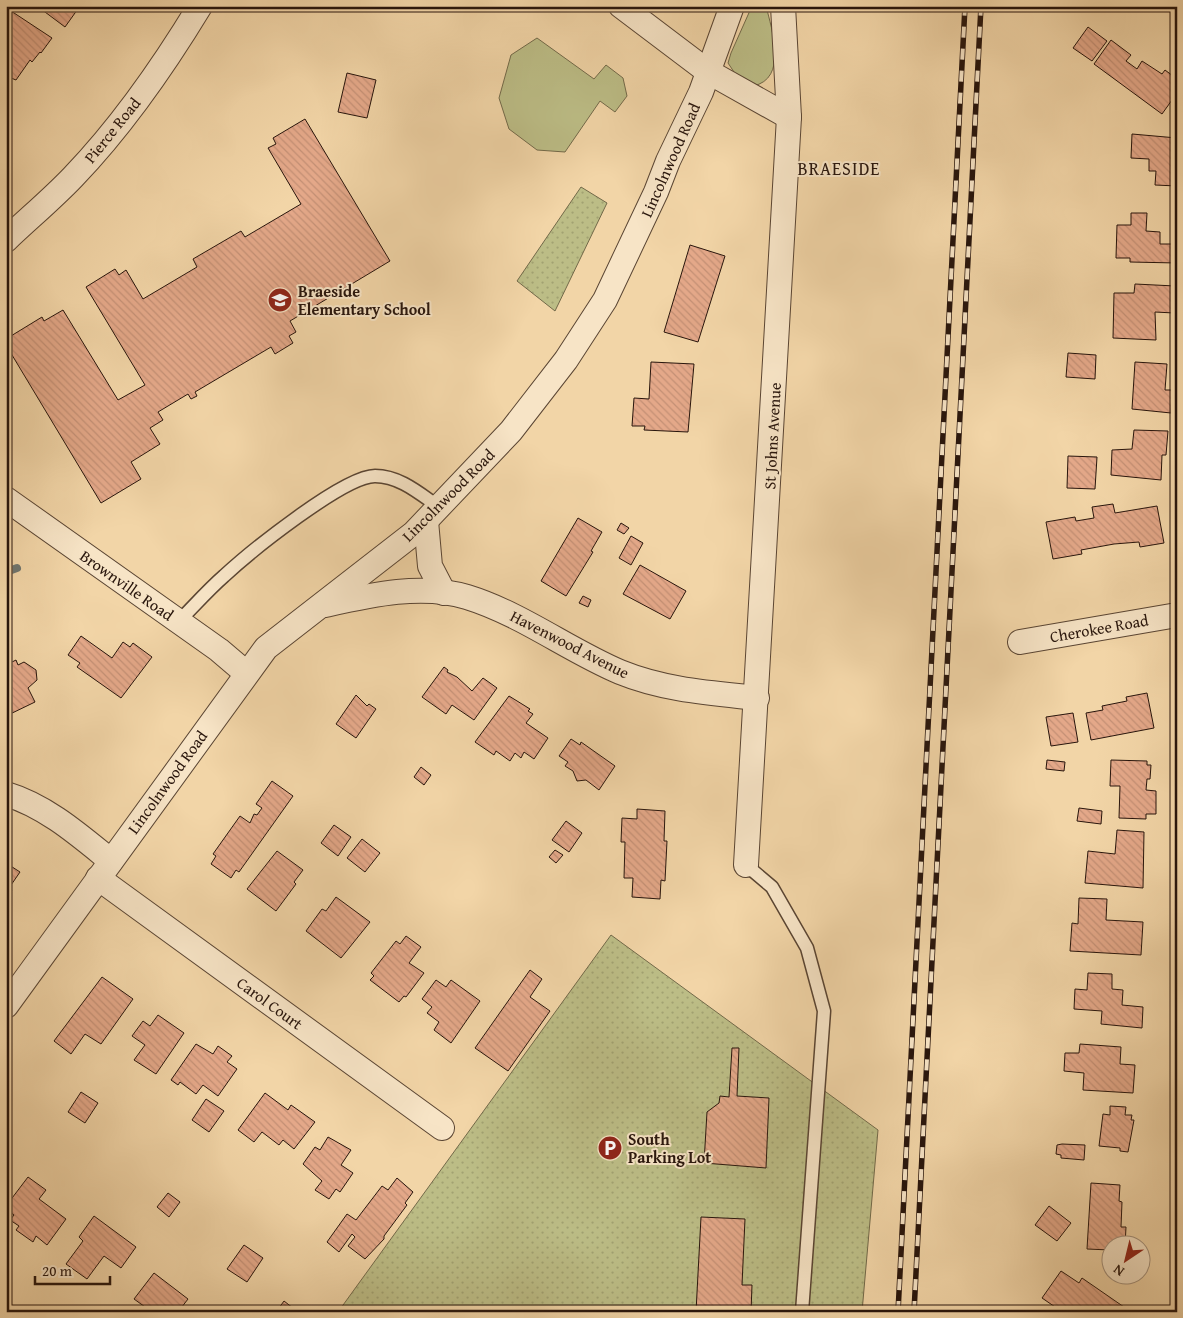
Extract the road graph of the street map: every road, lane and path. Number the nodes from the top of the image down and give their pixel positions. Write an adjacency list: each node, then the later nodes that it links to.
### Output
1 (200, 6): 7 (street, Pierce Road)
2 (621, 6): 5 (street)
3 (732, 6): 5 (street, Lincolnwood Road)
4 (783, 6): 6 (street, St Johns Avenue)
5 (708, 71): 6 (street); 9 (street, Lincolnwood Road)
6 (789, 117): 16 (street, St Johns Avenue)
7 (6, 240)
8 (6, 499): 13 (street, Brownville Road)
9 (433, 514): 10 (street); 11 (street, Lincolnwood Road); 13 (lane)
10 (444, 594): 11 (street, Havenwood Avenue); 16 (street, Havenwood Avenue)
11 (318, 606): 15 (street, Lincolnwood Road)
12 (1177, 615): 14 (street, Cherokee Road)
13 (179, 622): 15 (street, Brownville Road)
14 (1020, 642)
15 (246, 673): 19 (street, Lincolnwood Road)
16 (757, 698): 18 (street, St Johns Avenue)
17 (6, 794): 19 (street, Carol Court)
18 (746, 865): 22 (lane)
19 (104, 869): 20 (street, Lincolnwood Road); 21 (street, Carol Court)
20 (6, 1006)
21 (442, 1128)
22 (802, 1312)

